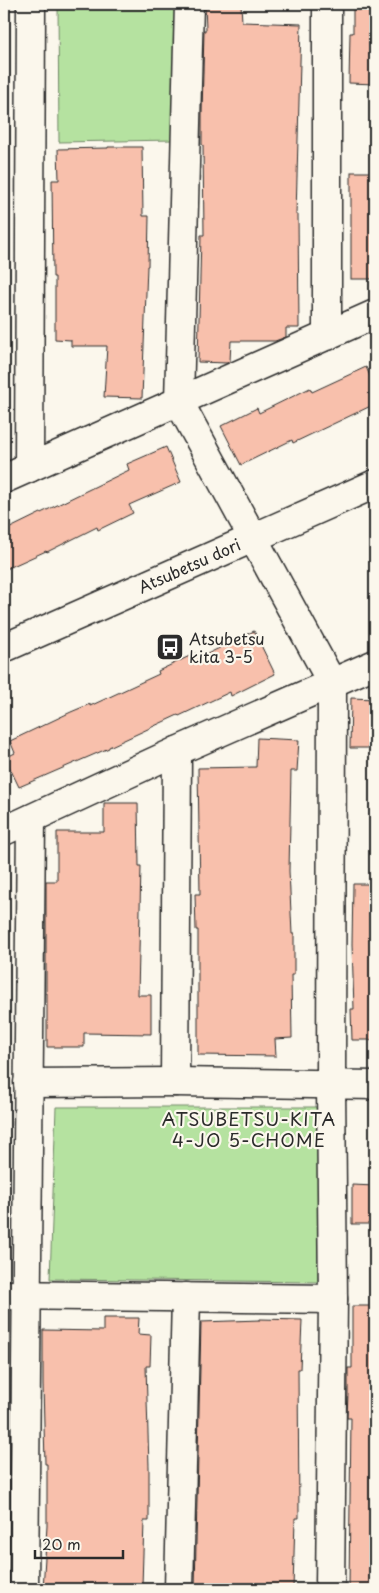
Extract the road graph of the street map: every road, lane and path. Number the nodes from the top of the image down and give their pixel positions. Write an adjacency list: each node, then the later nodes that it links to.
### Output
1 (30, 4): 7 (street)
2 (189, 4): 6 (street)
3 (327, 4): 5 (street)
4 (375, 314): 5 (street)
5 (326, 336): 6 (street)
6 (179, 402): 7 (street); 10 (street)
7 (29, 468): 8 (street)
8 (4, 479)
9 (375, 484): 10 (street, Atsubetsu dori)
10 (253, 537): 11 (street, Atsubetsu dori); 13 (street)
11 (4, 648)
12 (375, 664): 13 (street)
13 (332, 683): 14 (street); 19 (street)
14 (177, 751): 15 (street); 17 (street)
15 (31, 819): 16 (street); 18 (street)
16 (4, 831)
17 (174, 1082): 18 (street); 19 (street)
18 (28, 1083): 21 (street)
19 (331, 1085): 20 (street); 23 (street)
20 (375, 1085)
21 (16, 1295): 22 (street); 24 (street)
22 (186, 1298): 23 (street); 25 (street)
23 (333, 1299): 26 (street)
24 (24, 1589)
25 (180, 1589)
26 (330, 1589)

